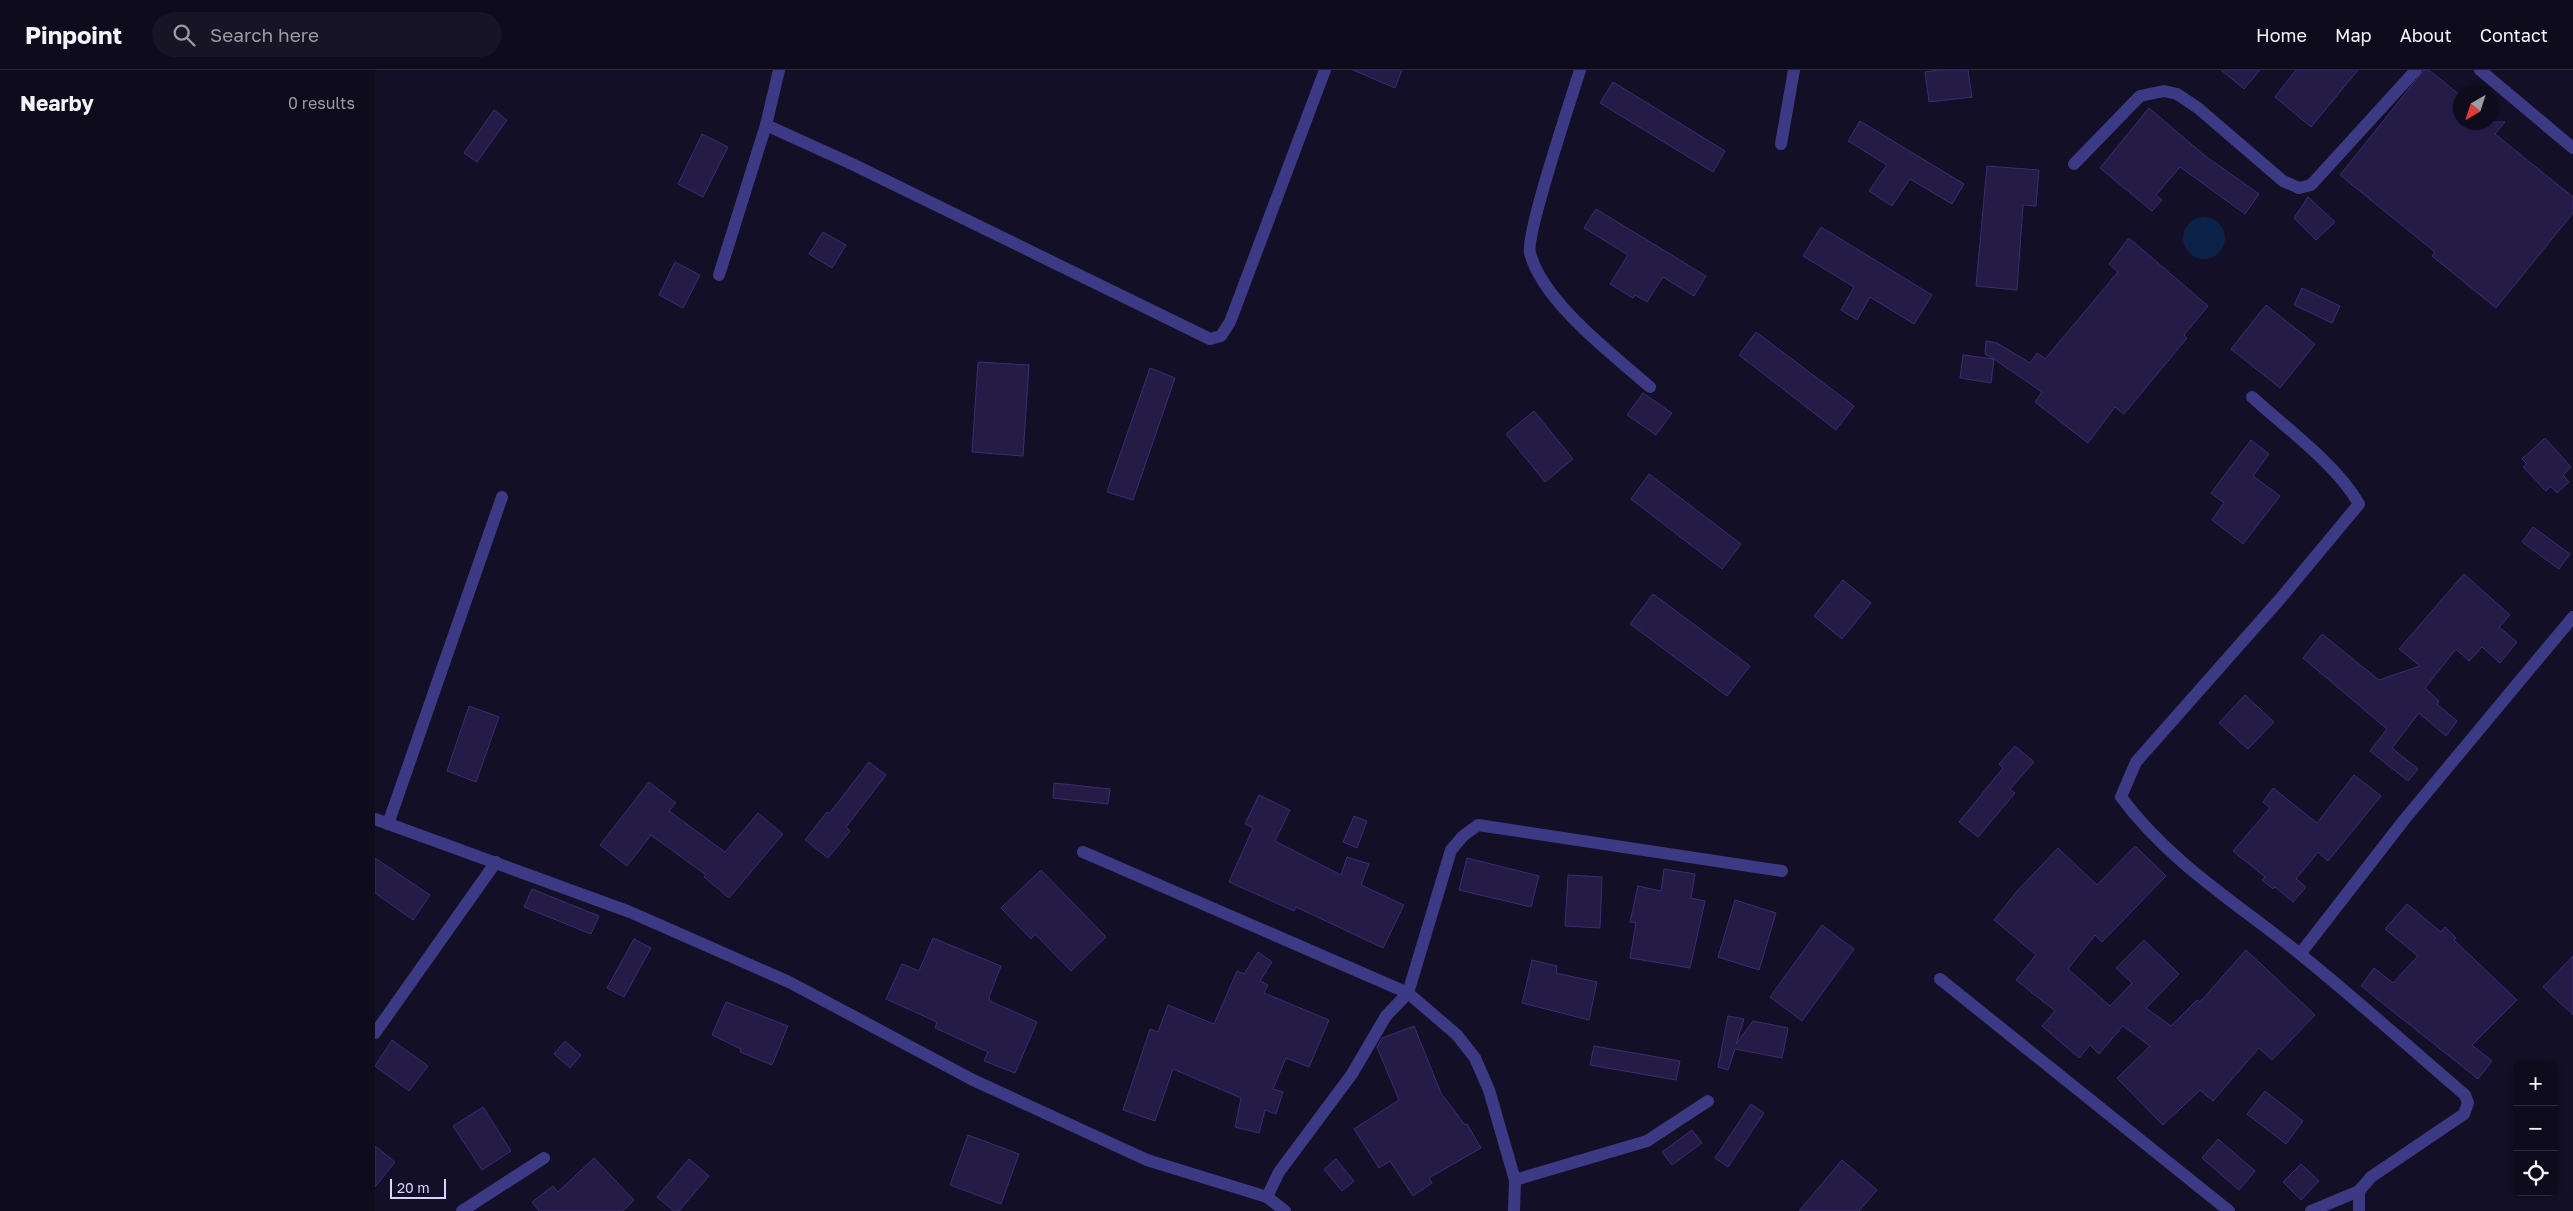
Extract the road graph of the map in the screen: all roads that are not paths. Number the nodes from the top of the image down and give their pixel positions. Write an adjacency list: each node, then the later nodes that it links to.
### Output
1 (779, 70): 7 (street)
2 (1325, 70): 7 (street)
3 (1580, 70): 12 (street)
4 (1794, 70): 8 (street)
5 (2416, 70): 10 (street)
6 (2480, 70): 9 (street)
7 (766, 125): 11 (street)
8 (1781, 144)
9 (2573, 148)
10 (2075, 164)
11 (719, 275)
12 (1650, 387)
13 (2252, 397): 21 (street)
14 (502, 497): 17 (street)
15 (2573, 618): 21 (street)
16 (375, 819): 17 (street)
17 (388, 824): 19 (street)
18 (1083, 852): 23 (street)
19 (496, 862): 24 (street); 29 (street)
20 (1782, 871): 23 (street)
21 (2300, 954): 28 (street)
22 (1940, 979): 33 (street)
23 (1408, 992): 27 (street); 29 (street)
24 (375, 1033)
25 (1708, 1101): 27 (street)
26 (544, 1158): 30 (street)
27 (1515, 1180): 32 (street)
28 (2359, 1191): 34 (street); 35 (street)
29 (1267, 1197): 31 (street)
30 (462, 1211)
31 (1285, 1211)
32 (1514, 1211)
33 (2229, 1211)
34 (2311, 1211)
35 (2359, 1211)

